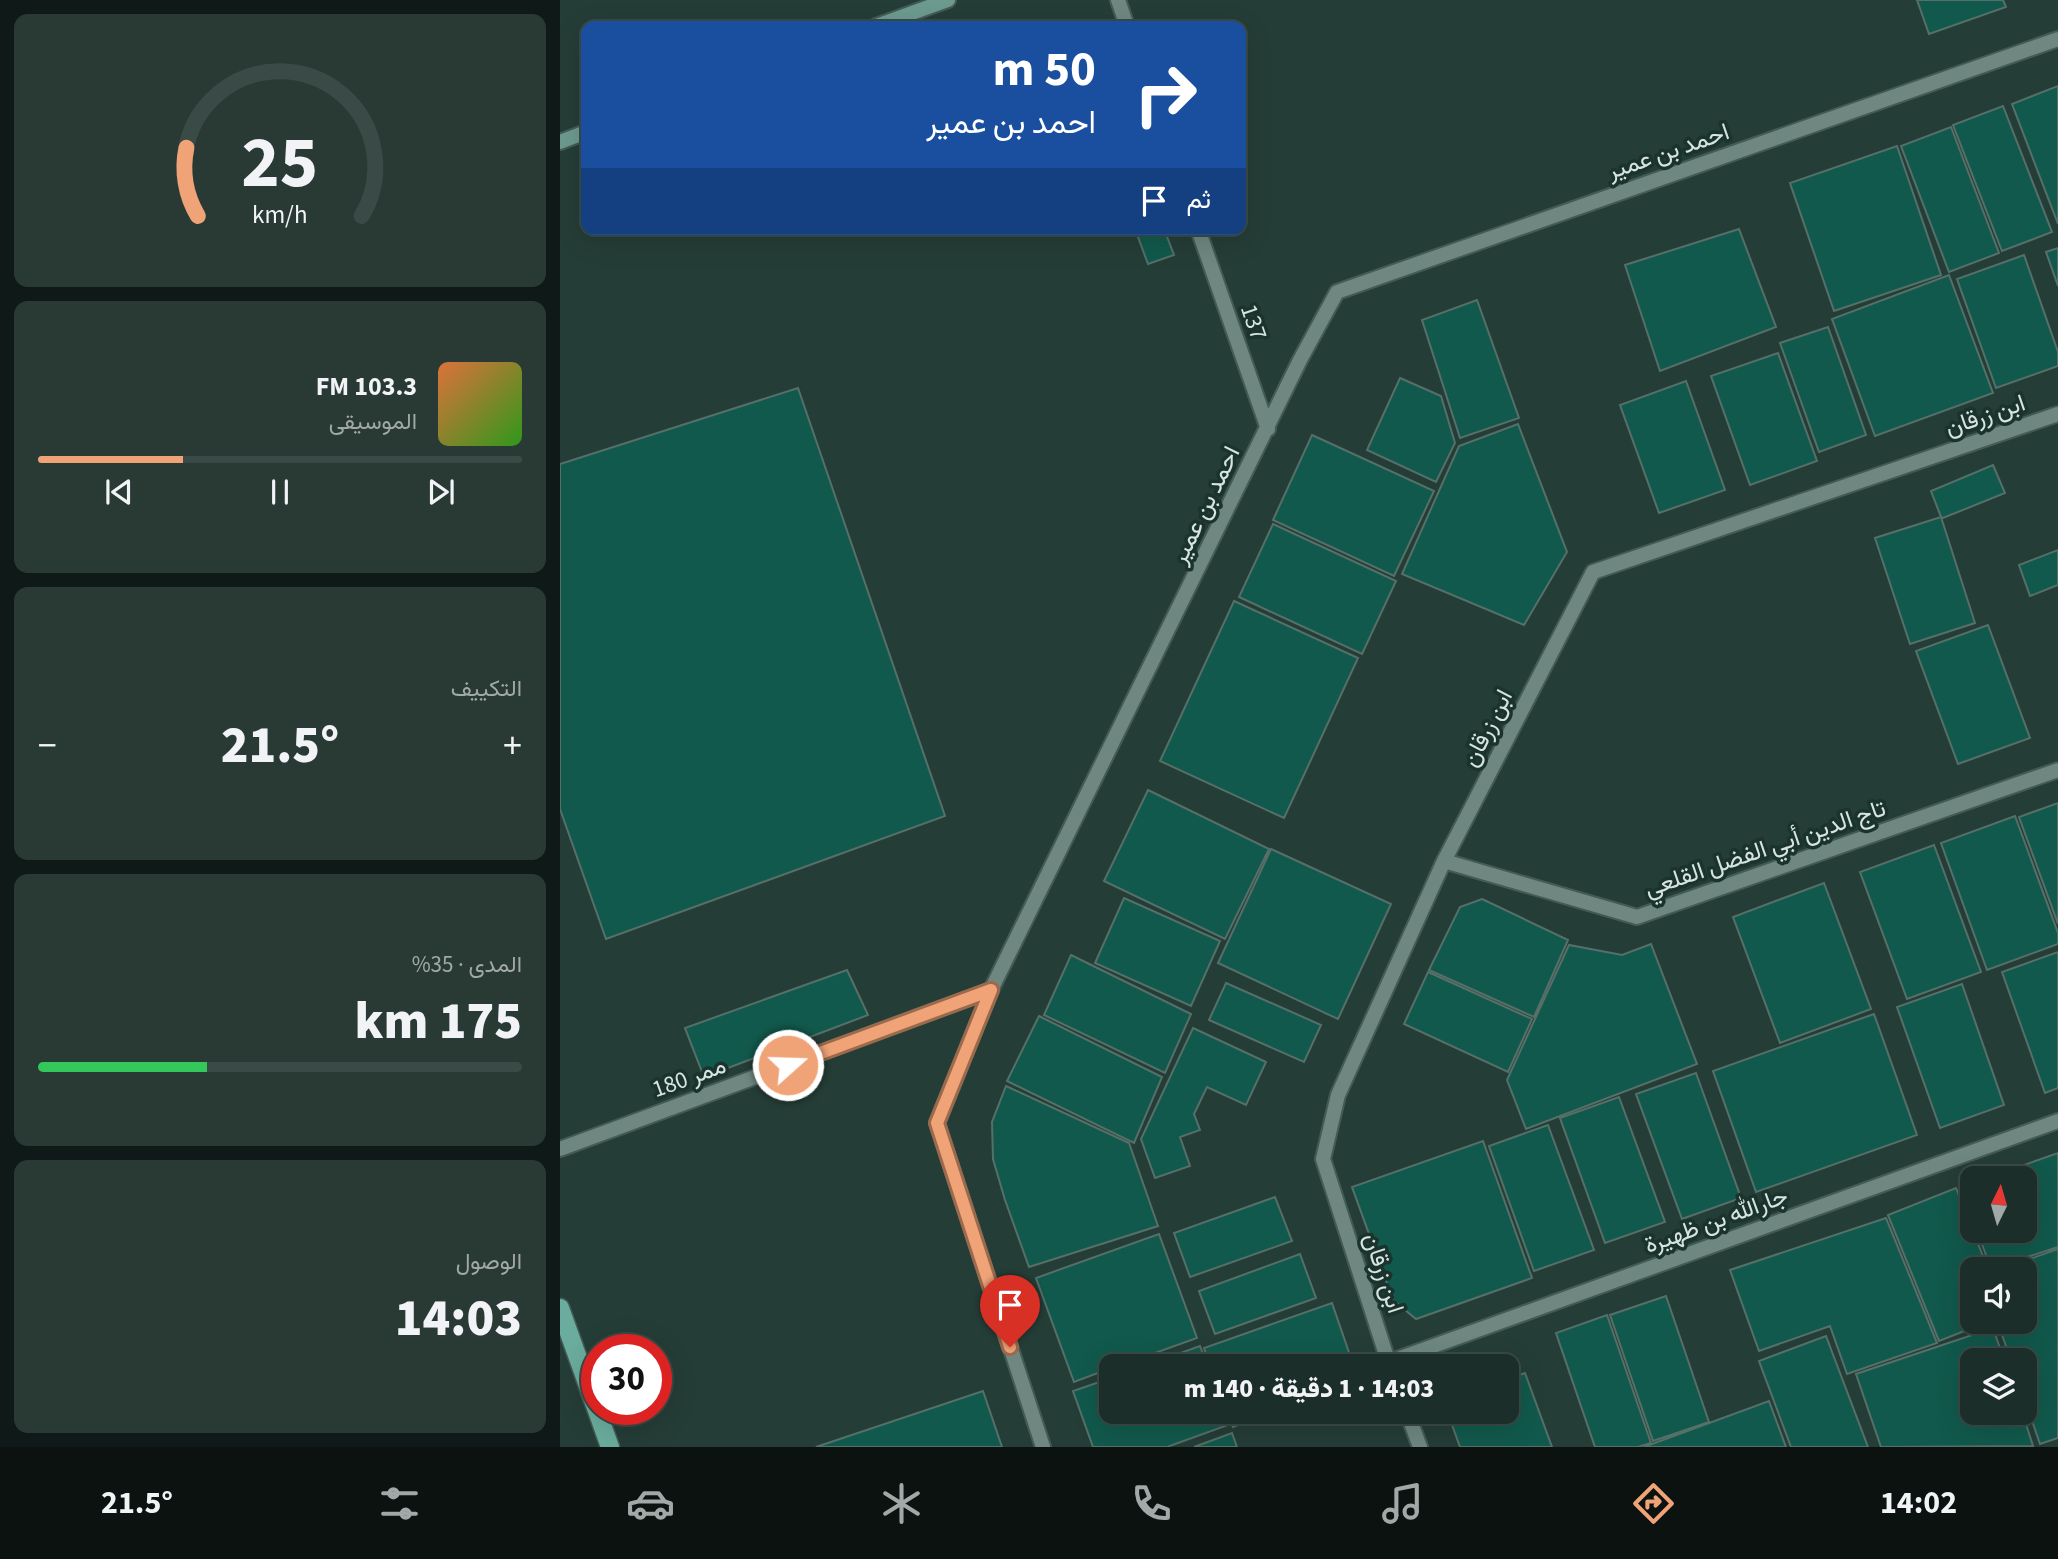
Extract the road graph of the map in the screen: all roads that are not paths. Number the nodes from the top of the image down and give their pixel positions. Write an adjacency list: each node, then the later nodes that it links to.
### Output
1 (948, 0): 3 (main road)
2 (1118, 0): 4 (street)
3 (890, 21)
4 (1125, 21)
5 (2058, 38): 10 (street, احمد بن عمير)
6 (581, 134): 7 (main road)
7 (560, 142)
8 (1200, 235): 10 (street, 137)
9 (2058, 414): 12 (street, ابن زرقان)
10 (1268, 429): 13 (street, احمد بن عمير)
11 (2058, 770): 12 (street, تاج الدين أبي الفضل القلعي)
12 (1444, 861): 17 (street, ابن زرقان)
13 (991, 990): 15 (street, ممر 180); 21 (street, احمد بن عمير)
14 (2058, 1121): 18 (street, جارالله بن ظهيرة)
15 (560, 1149)
16 (560, 1308): 20 (main road)
17 (1387, 1354)
18 (1417, 1354)
19 (1411, 1424): 22 (street)
20 (610, 1447)
21 (1043, 1447)
22 (1420, 1447)

